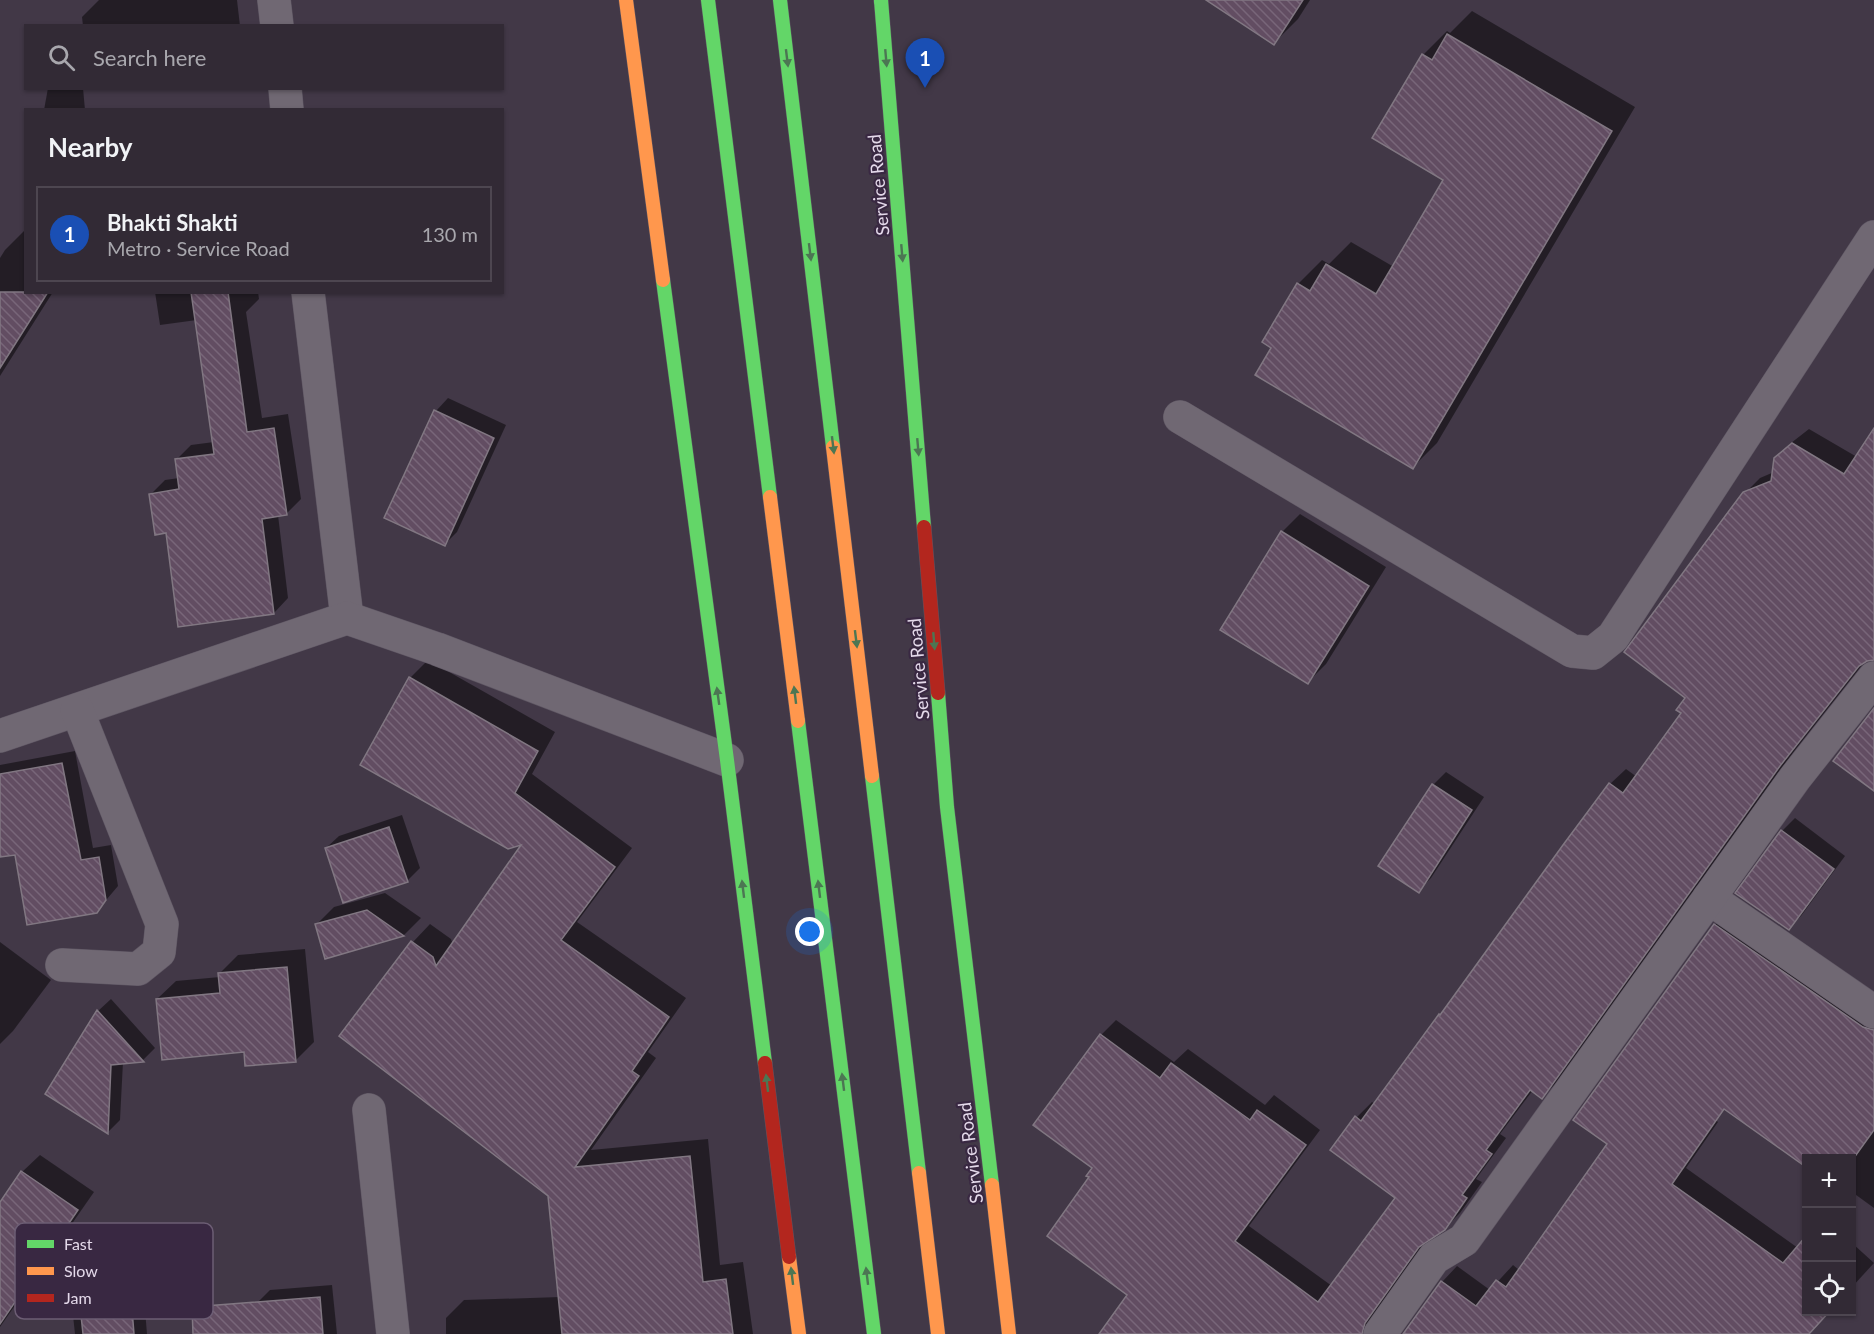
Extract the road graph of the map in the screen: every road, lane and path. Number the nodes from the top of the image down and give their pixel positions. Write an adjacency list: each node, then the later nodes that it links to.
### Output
1 (274, 0): 6 (street)
2 (626, 0): 16 (main road, one-way to 2)
3 (708, 0): 23 (main road, one-way to 3)
4 (780, 0): 24 (main road, one-way to 24)
5 (881, 0): 25 (main road, Service Road, one-way to 25)
6 (277, 24)
7 (285, 90): 8 (street)
8 (287, 108)
9 (1874, 237): 11 (street)
10 (308, 294): 12 (street)
11 (1179, 417)
12 (347, 618): 14 (street); 16 (street)
13 (1874, 678): 17 (street)
14 (77, 710): 15 (street); 18 (street)
15 (0, 736)
16 (727, 760): 22 (main road, one-way to 16)
17 (1709, 898): 19 (street); 26 (street)
18 (62, 964)
19 (1874, 1012)
20 (369, 1110): 21 (street)
21 (393, 1334)
22 (799, 1334)
23 (874, 1334)
24 (938, 1334)
25 (1010, 1334)
26 (1380, 1334)

